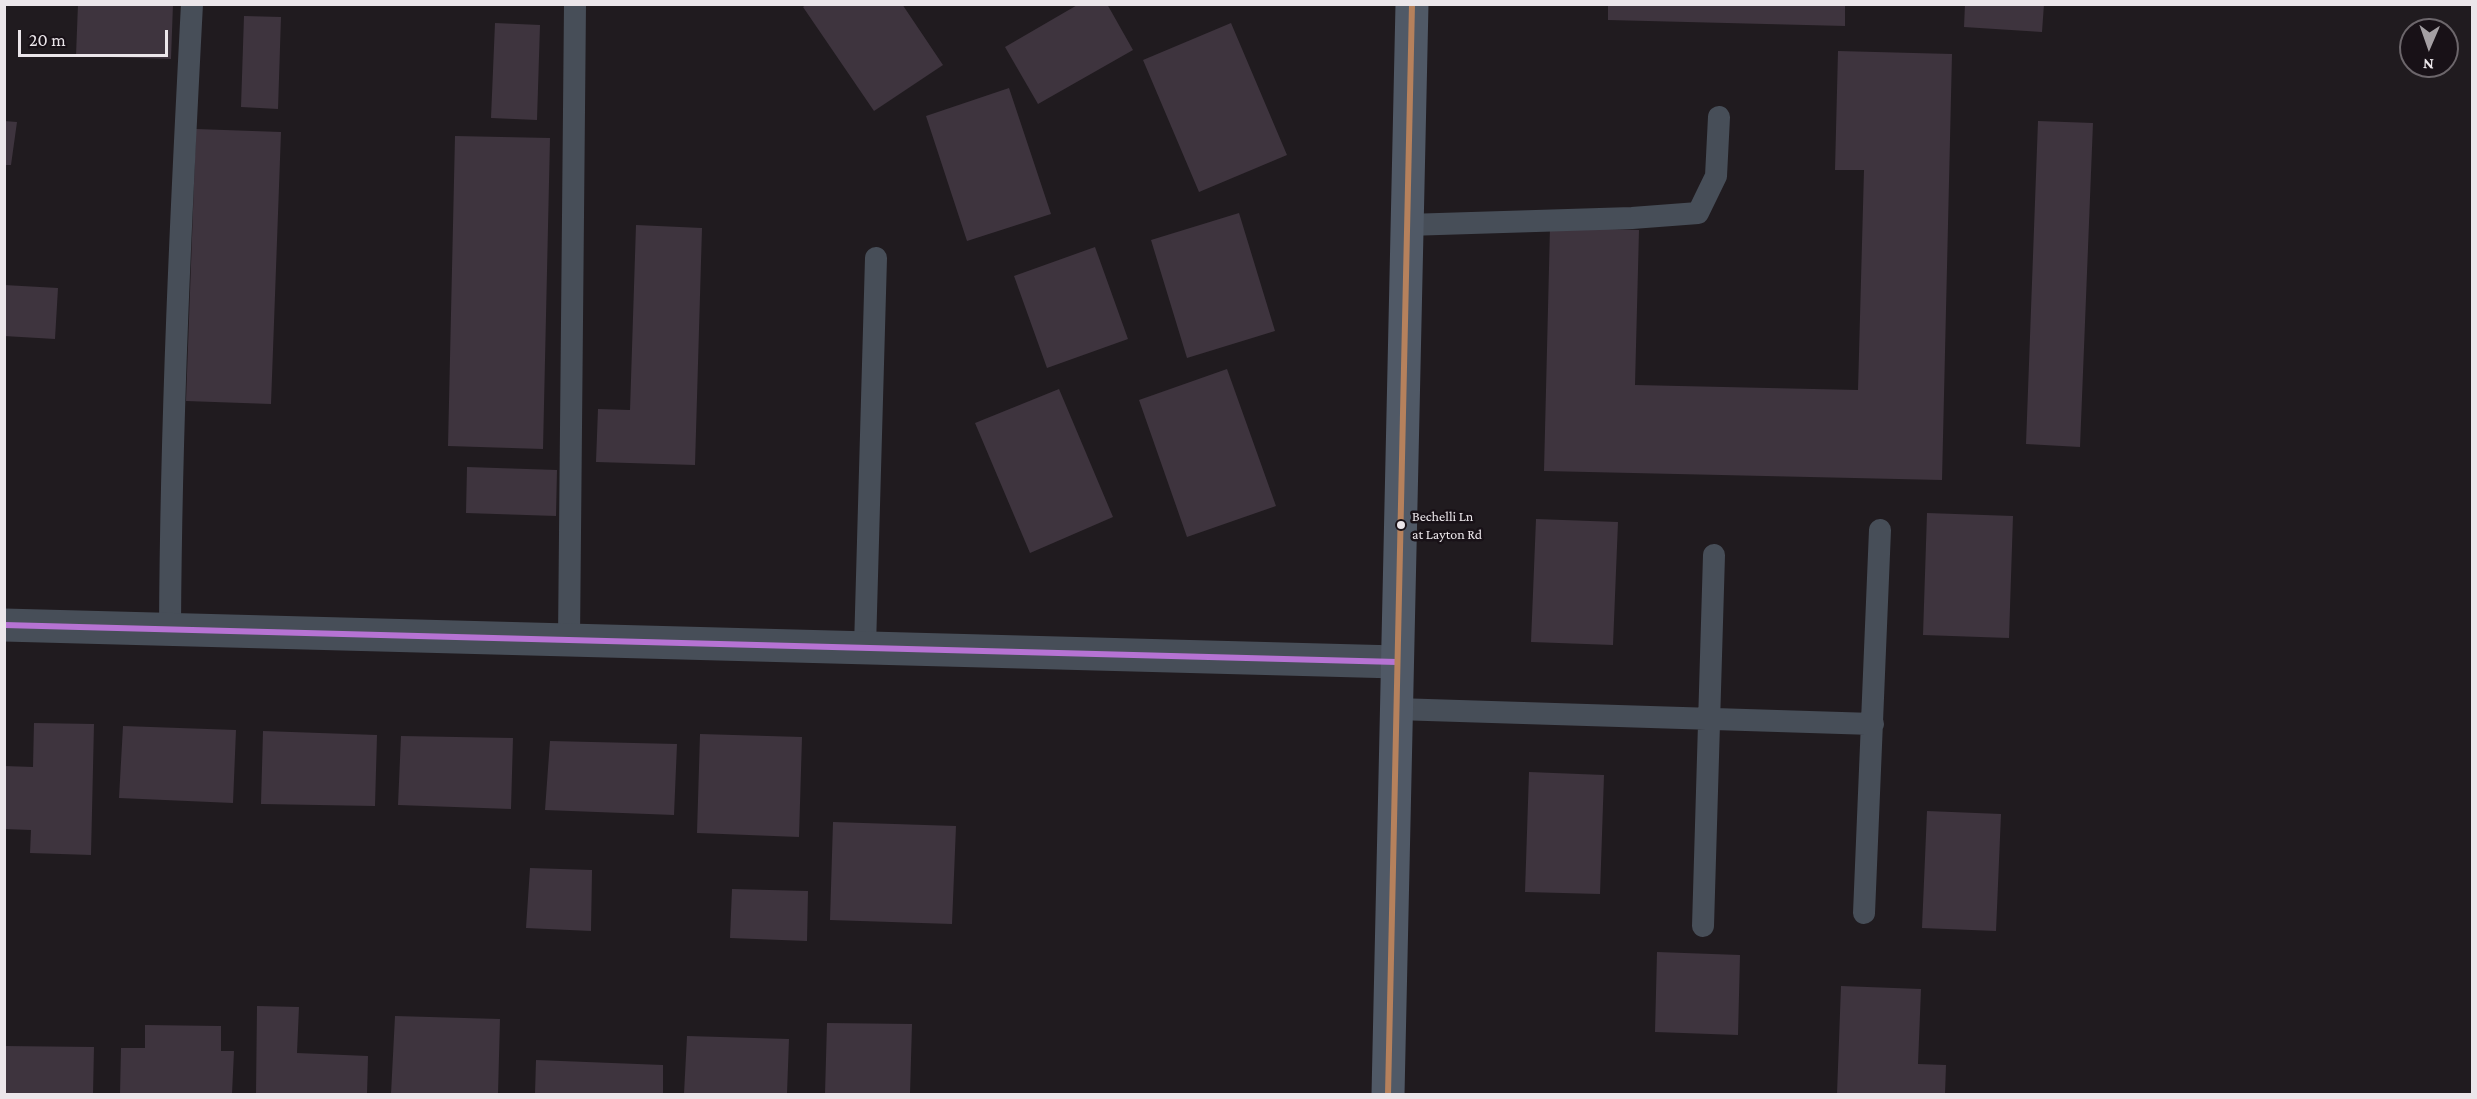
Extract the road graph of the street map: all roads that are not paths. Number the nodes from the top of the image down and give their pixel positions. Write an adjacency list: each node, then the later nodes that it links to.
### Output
1 (192, 4): 10 (lane)
2 (575, 4): 11 (lane)
3 (1412, 4): 5 (main road)
4 (1719, 117): 5 (lane)
5 (1407, 225): 13 (main road)
6 (876, 258): 12 (lane)
7 (1880, 530): 16 (lane)
8 (1714, 555): 15 (lane)
9 (4, 625): 10 (street)
10 (170, 629): 11 (street)
11 (569, 639): 12 (street)
12 (865, 647): 13 (street)
13 (1397, 662): 14 (main road)
14 (1396, 709): 15 (lane); 19 (main road)
15 (1709, 719): 16 (lane); 18 (lane)
16 (1873, 724): 17 (lane)
17 (1864, 913)
18 (1703, 926)
19 (1388, 1095)

